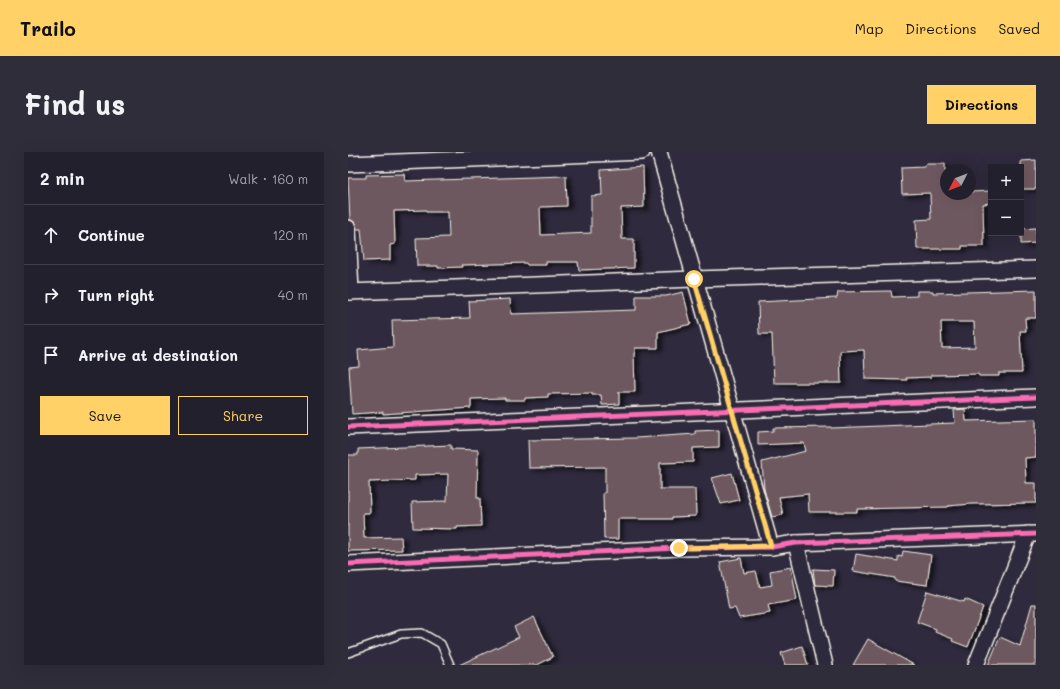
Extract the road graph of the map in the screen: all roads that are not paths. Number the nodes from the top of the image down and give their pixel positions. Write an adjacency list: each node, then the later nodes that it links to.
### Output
1 (642, 152): 3 (street)
2 (658, 152): 6 (street)
3 (348, 164)
4 (348, 228): 7 (street)
5 (1036, 269): 6 (street)
6 (694, 279): 7 (street); 9 (street)
7 (349, 292)
8 (1036, 397): 9 (street)
9 (731, 410): 10 (street); 13 (street)
10 (348, 427)
11 (1032, 534): 12 (street); 18 (street)
12 (796, 543): 13 (street); 17 (street)
13 (771, 546): 14 (street)
14 (348, 564)
15 (348, 653): 16 (lane)
16 (450, 665)
17 (825, 665)
18 (976, 665)

